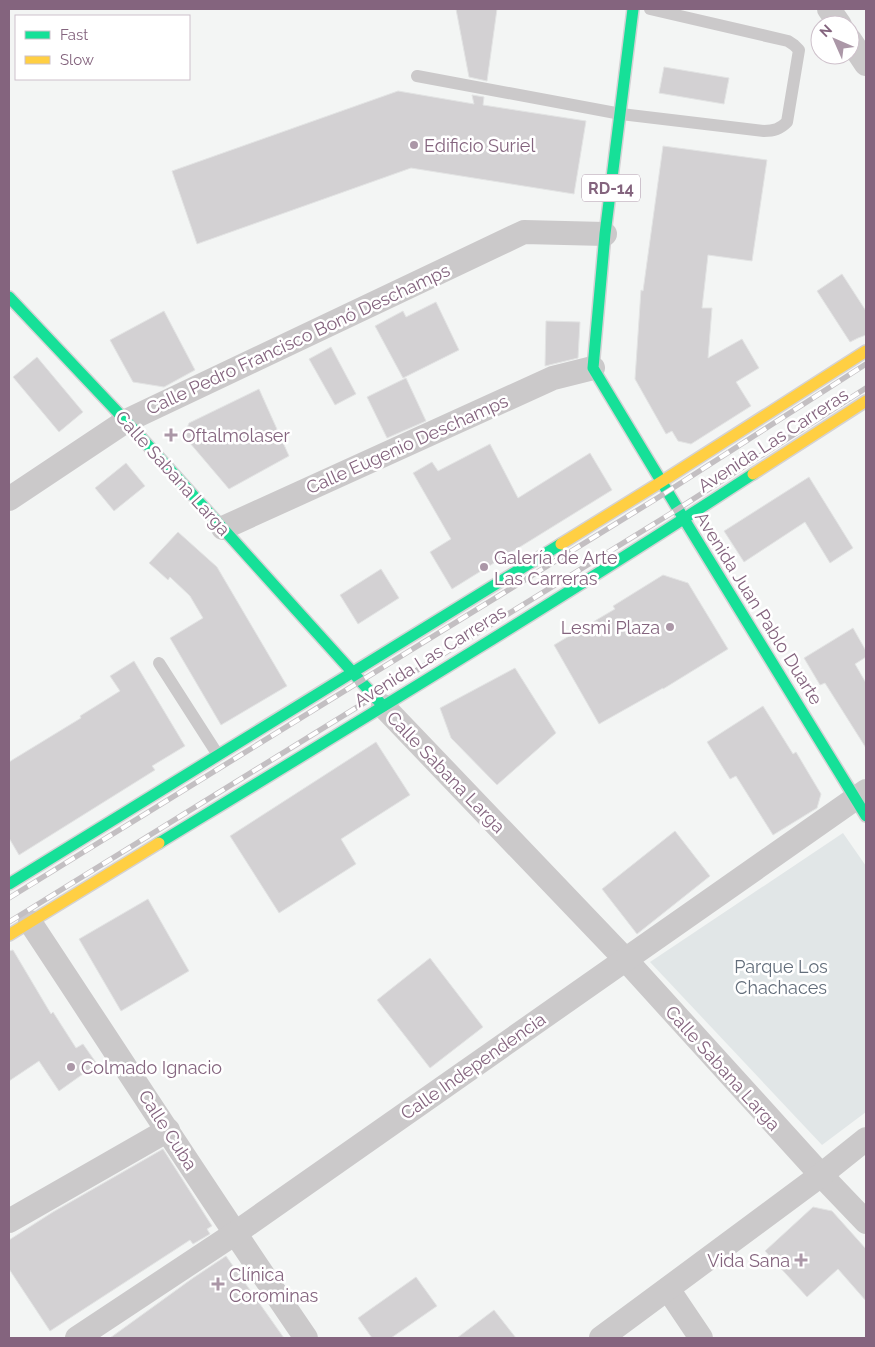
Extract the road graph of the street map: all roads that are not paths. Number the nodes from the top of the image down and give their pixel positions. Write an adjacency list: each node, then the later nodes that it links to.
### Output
1 (633, 9): 4 (main road, RD-14)
2 (650, 9): 4 (lane)
3 (417, 76): 4 (lane)
4 (621, 114): 5 (main road, RD-14)
5 (605, 234): 8 (main road, RD-14); 10 (street, Calle Pedro Francisco Bonó Deschamps)
6 (9, 297): 10 (main road, Calle Sabana Larga)
7 (866, 351): 11 (main road, Avenida Las Carreras)
8 (593, 368): 11 (main road, Avenida Juan Pablo Duarte); 14 (street, Calle Eugenio Deschamps)
9 (866, 401): 13 (main road, Avenida Las Carreras)
10 (126, 420): 12 (street, Calle Pedro Francisco Bonó Deschamps); 14 (main road, Calle Sabana Larga)
11 (661, 482): 13 (main road, Avenida Juan Pablo Duarte); 16 (main road, Avenida Las Carreras)
12 (9, 499)
13 (684, 519): 17 (main road, Avenida Las Carreras); 19 (main road, Avenida Juan Pablo Duarte)
14 (223, 528): 16 (main road, Calle Sabana Larga)
15 (159, 663): 18 (lane)
16 (353, 673): 17 (main road, Calle Sabana Larga); 18 (main road, Avenida Las Carreras)
17 (383, 706): 21 (main road, Avenida Las Carreras); 23 (street, Calle Sabana Larga)
18 (218, 755): 20 (main road, Avenida Las Carreras)
19 (863, 802): 23 (street, Calle Independencia)
20 (9, 884)
21 (30, 922): 22 (main road, Avenida Las Carreras); 24 (street, Calle Cuba)
22 (9, 935)
23 (625, 959): 26 (street, Calle Sabana Larga); 29 (street, Calle Independencia)
24 (168, 1130): 27 (street); 29 (street, Calle Cuba)
25 (866, 1139): 26 (street)
26 (821, 1176): 28 (street, Calle Sabana Larga); 30 (street)
27 (9, 1221)
28 (866, 1222)
29 (234, 1234): 31 (street, Calle Independencia); 32 (street, Calle Cuba)
30 (668, 1289): 33 (street); 34 (street)
31 (77, 1338)
32 (306, 1338)
33 (601, 1338)
34 (701, 1338)

